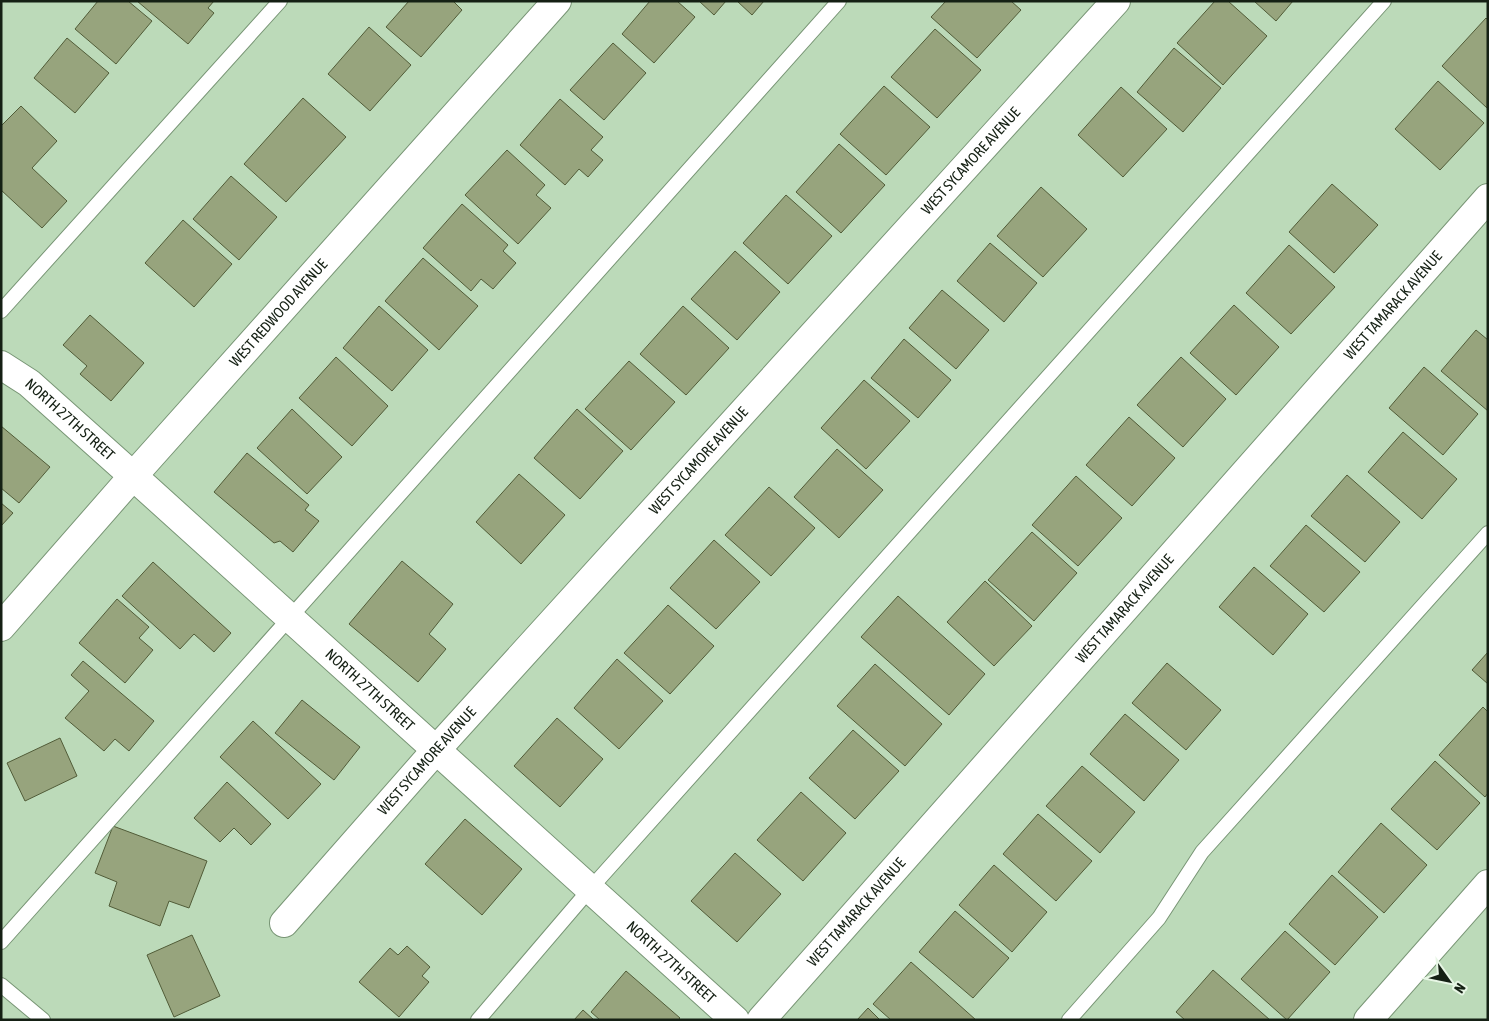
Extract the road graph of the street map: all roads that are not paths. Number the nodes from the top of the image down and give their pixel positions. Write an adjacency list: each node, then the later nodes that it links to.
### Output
1 (280, 1): 7 (lane)
2 (557, 1): 9 (street, WEST REDWOOD AVENUE)
3 (839, 1): 11 (lane)
4 (1116, 1): 13 (street, WEST SYCAMORE AVENUE)
5 (1384, 1): 15 (lane)
6 (1488, 198): 22 (street, WEST TAMARACK AVENUE)
7 (1, 311)
8 (1, 365): 9 (street, NORTH 27TH STREET)
9 (133, 476): 11 (street, NORTH 27TH STREET); 12 (street, WEST REDWOOD AVENUE)
10 (1488, 533): 23 (lane)
11 (290, 617): 13 (street, NORTH 27TH STREET); 17 (lane)
12 (1, 626)
13 (436, 750): 15 (street, NORTH 27TH STREET); 16 (street, WEST SYCAMORE AVENUE)
14 (1488, 884): 24 (street)
15 (590, 889): 20 (lane); 21 (street, NORTH 27TH STREET)
16 (284, 923)
17 (1, 942)
18 (1, 985): 19 (lane)
19 (43, 1020)
20 (478, 1020)
21 (736, 1020)
22 (761, 1020)
23 (1070, 1020)
24 (1368, 1020)

